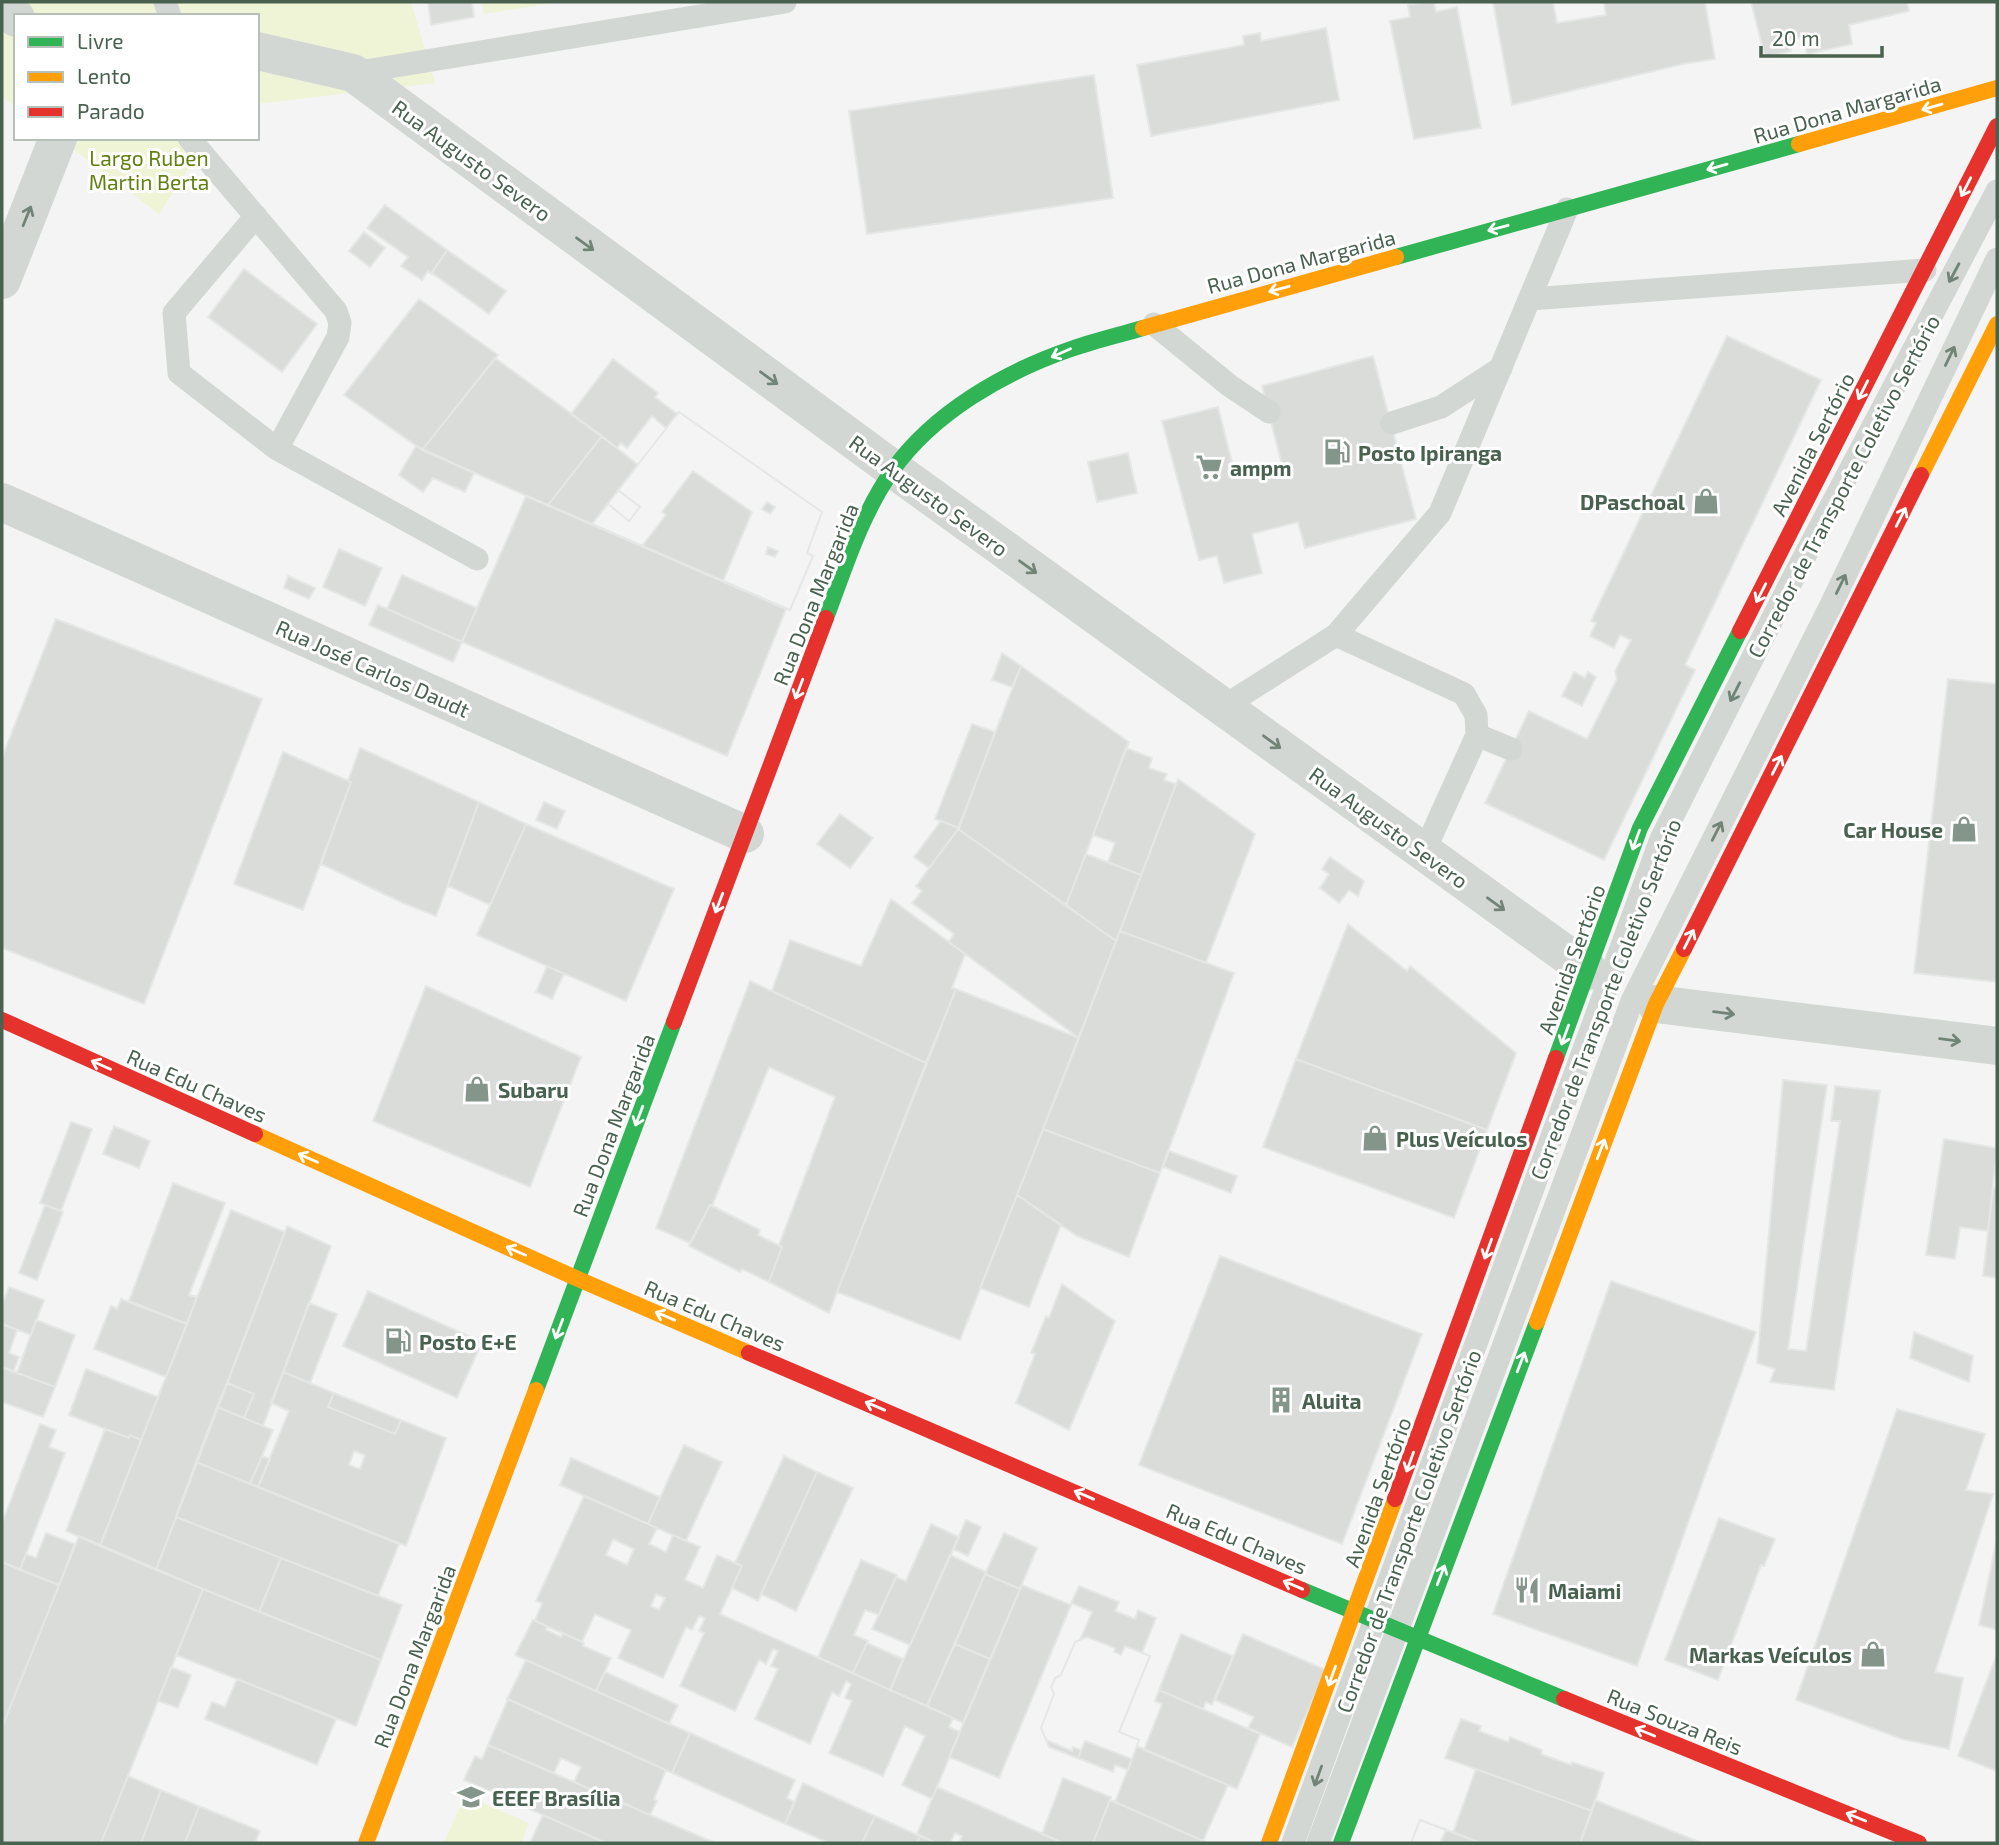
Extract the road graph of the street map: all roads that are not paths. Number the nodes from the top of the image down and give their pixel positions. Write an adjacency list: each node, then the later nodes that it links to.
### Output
1 (785, 2): 3 (lane)
2 (259, 51): 3 (street, Rua Augusto Severo)
3 (353, 73): 22 (street, Rua Augusto Severo, one-way to 22)
4 (1997, 88): 9 (main road, Rua Dona Margarida, one-way to 9)
5 (1997, 126): 12 (main road, Avenida Sertório, one-way to 12)
6 (57, 140): 13 (street, one-way to 6)
7 (191, 140): 10 (lane)
8 (1997, 191): 31 (lane, Corredor de Transporte Coletivo Sertório, one-way to 31)
9 (1567, 209): 15 (lane); 16 (main road, Rua Dona Margarida, one-way to 16)
10 (256, 216): 21 (lane); 21 (lane)
11 (1997, 259): 14 (lane, Corredor de Transporte Coletivo Sertório)
12 (1924, 270): 15 (lane); 31 (main road, Avenida Sertório, one-way to 31)
13 (2, 279)
14 (1991, 282): 32 (lane, Corredor de Transporte Coletivo Sertório, one-way to 14)
15 (1530, 299): 18 (lane)
16 (1154, 324): 19 (lane); 22 (main road, Rua Dona Margarida, one-way to 22)
17 (1997, 324): 32 (main road, one-way to 17)
18 (1501, 368): 20 (lane); 25 (lane)
19 (1269, 412)
20 (1392, 423)
21 (277, 449): 24 (lane)
22 (893, 470): 26 (street, Rua Augusto Severo, one-way to 26); 29 (main road, Rua Dona Margarida, one-way to 29)
23 (2, 502): 29 (street, Rua José Carlos Daudt)
24 (477, 559)
25 (1336, 635): 26 (lane); 27 (lane)
26 (1223, 707): 30 (street, Rua Augusto Severo, one-way to 30)
27 (1477, 735): 28 (lane); 30 (lane)
28 (1511, 749)
29 (745, 834): 35 (main road, Rua Dona Margarida, one-way to 35)
30 (1424, 852): 31 (street, Rua Augusto Severo, one-way to 31)
31 (1598, 978): 36 (lane, Corredor de Transporte Coletivo Sertório, one-way to 36)
32 (1644, 1003): 34 (street, one-way to 34); 36 (lane, Corredor de Transporte Coletivo Sertório, one-way to 32)
33 (2, 1020): 35 (main road, Rua Edu Chaves, one-way to 33)
34 (1997, 1046)
35 (578, 1279): 36 (main road, Rua Edu Chaves, one-way to 35); 37 (main road, Rua Dona Margarida, one-way to 37)
36 (1386, 1625): 38 (main road, one-way to 38); 39 (lane, Corredor de Transporte Coletivo Sertório, one-way to 39); 40 (lane, Corredor de Transporte Coletivo Sertório); 41 (main road); 42 (main road, Rua Souza Reis, one-way to 36)
37 (366, 1843)
38 (1269, 1843)
39 (1293, 1843)
40 (1318, 1843)
41 (1341, 1843)
42 (1919, 1843)

